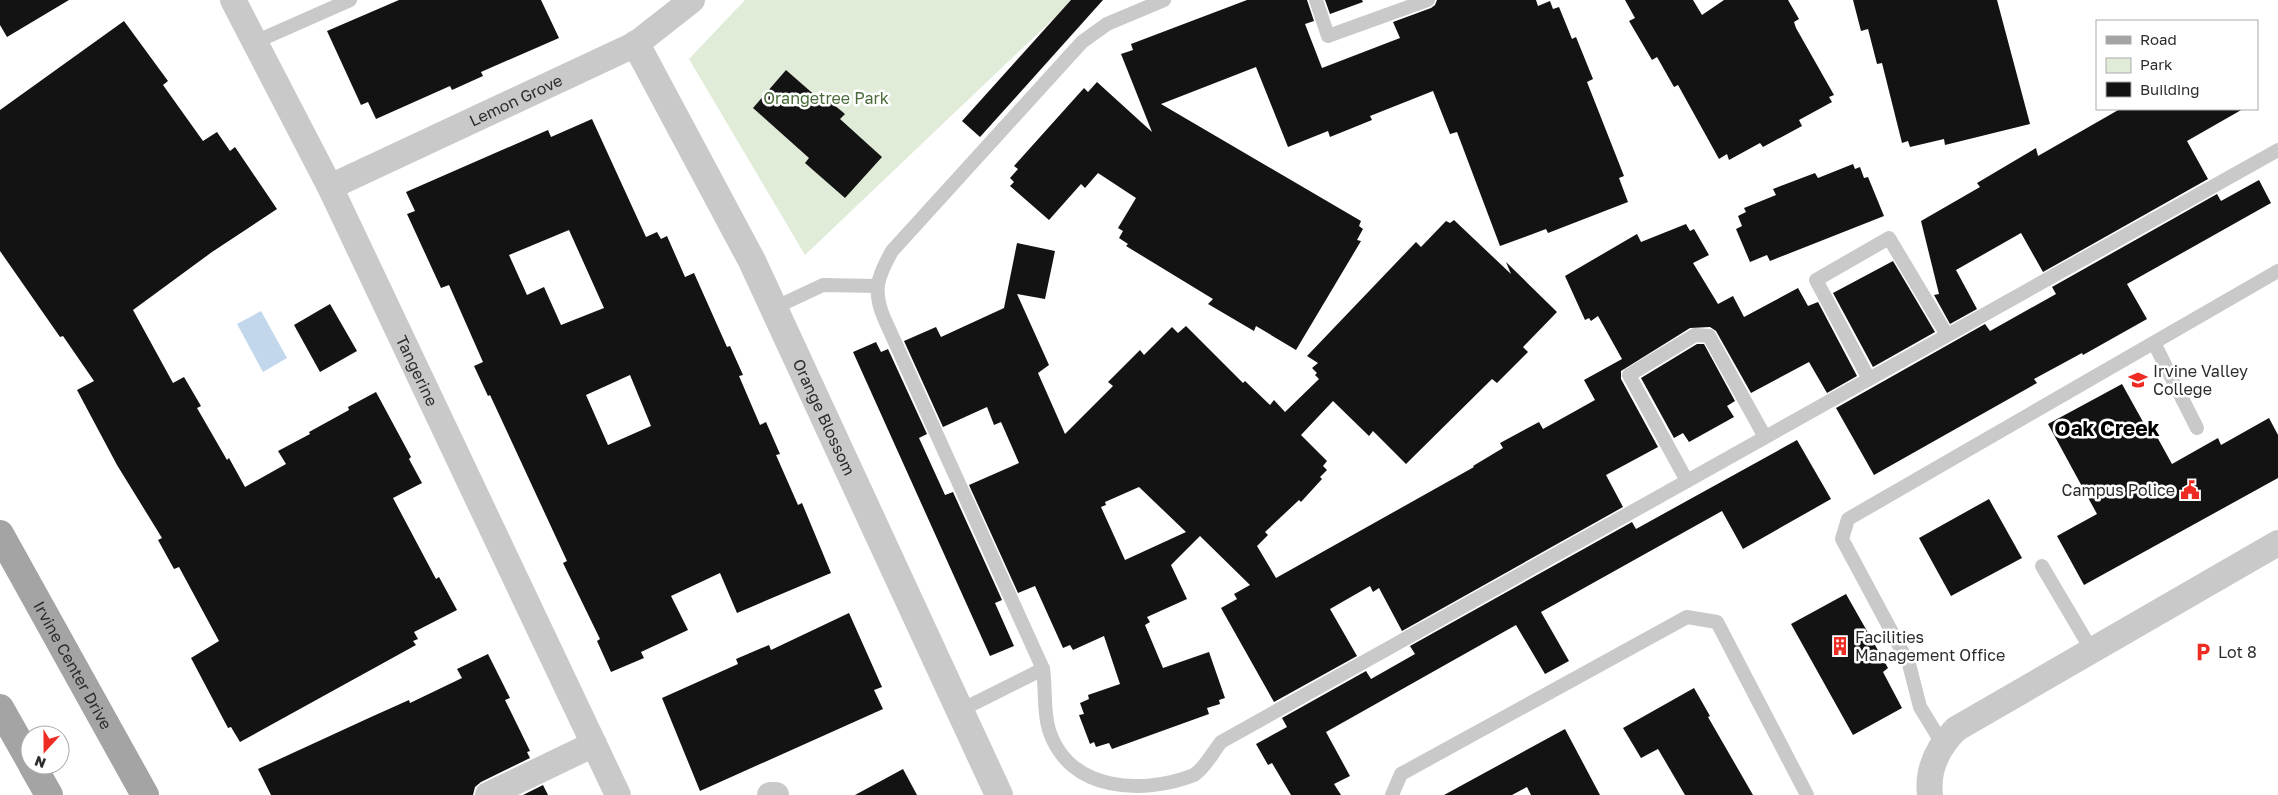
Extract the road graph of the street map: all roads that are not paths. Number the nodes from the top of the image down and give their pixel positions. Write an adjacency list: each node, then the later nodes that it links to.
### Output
1 (233, 0): 7 (street, Tangerine)
2 (350, 0): 7 (lane)
3 (692, 0): 8 (street, Lemon Grove)
4 (1164, 0): 12 (lane)
5 (1316, 0): 6 (lane)
6 (1428, 0)
7 (255, 42): 10 (street, Tangerine)
8 (636, 44): 10 (street, Lemon Grove); 13 (street, Orange Blossom)
9 (2278, 150): 14 (lane)
10 (330, 187): 29 (street, Tangerine)
11 (2278, 271): 15 (lane)
12 (877, 286): 13 (lane); 24 (lane)
13 (774, 308): 26 (street, Orange Blossom)
14 (1947, 335): 16 (lane); 16 (lane)
15 (2154, 342): 17 (lane); 28 (lane)
16 (1868, 379): 18 (lane)
17 (2197, 428)
18 (1766, 437): 19 (lane); 19 (lane)
19 (1687, 481): 24 (lane)
20 (0, 534): 32 (main road, Irvine Center Drive)
21 (2278, 543): 23 (street)
22 (2042, 566): 23 (lane)
23 (2091, 649): 28 (street)
24 (1043, 670): 26 (lane)
25 (0, 708): 27 (main road)
26 (959, 711): 37 (street, Orange Blossom)
27 (20, 743)
28 (1942, 743): 40 (street)
29 (594, 744): 33 (street); 34 (street, Tangerine)
30 (38, 775): 31 (main road)
31 (49, 795)
32 (145, 795)
33 (488, 795)
34 (618, 795)
35 (770, 795): 36 (street)
36 (776, 795)
37 (999, 795)
38 (1392, 795): 39 (lane)
39 (1807, 795)
40 (1930, 795)

